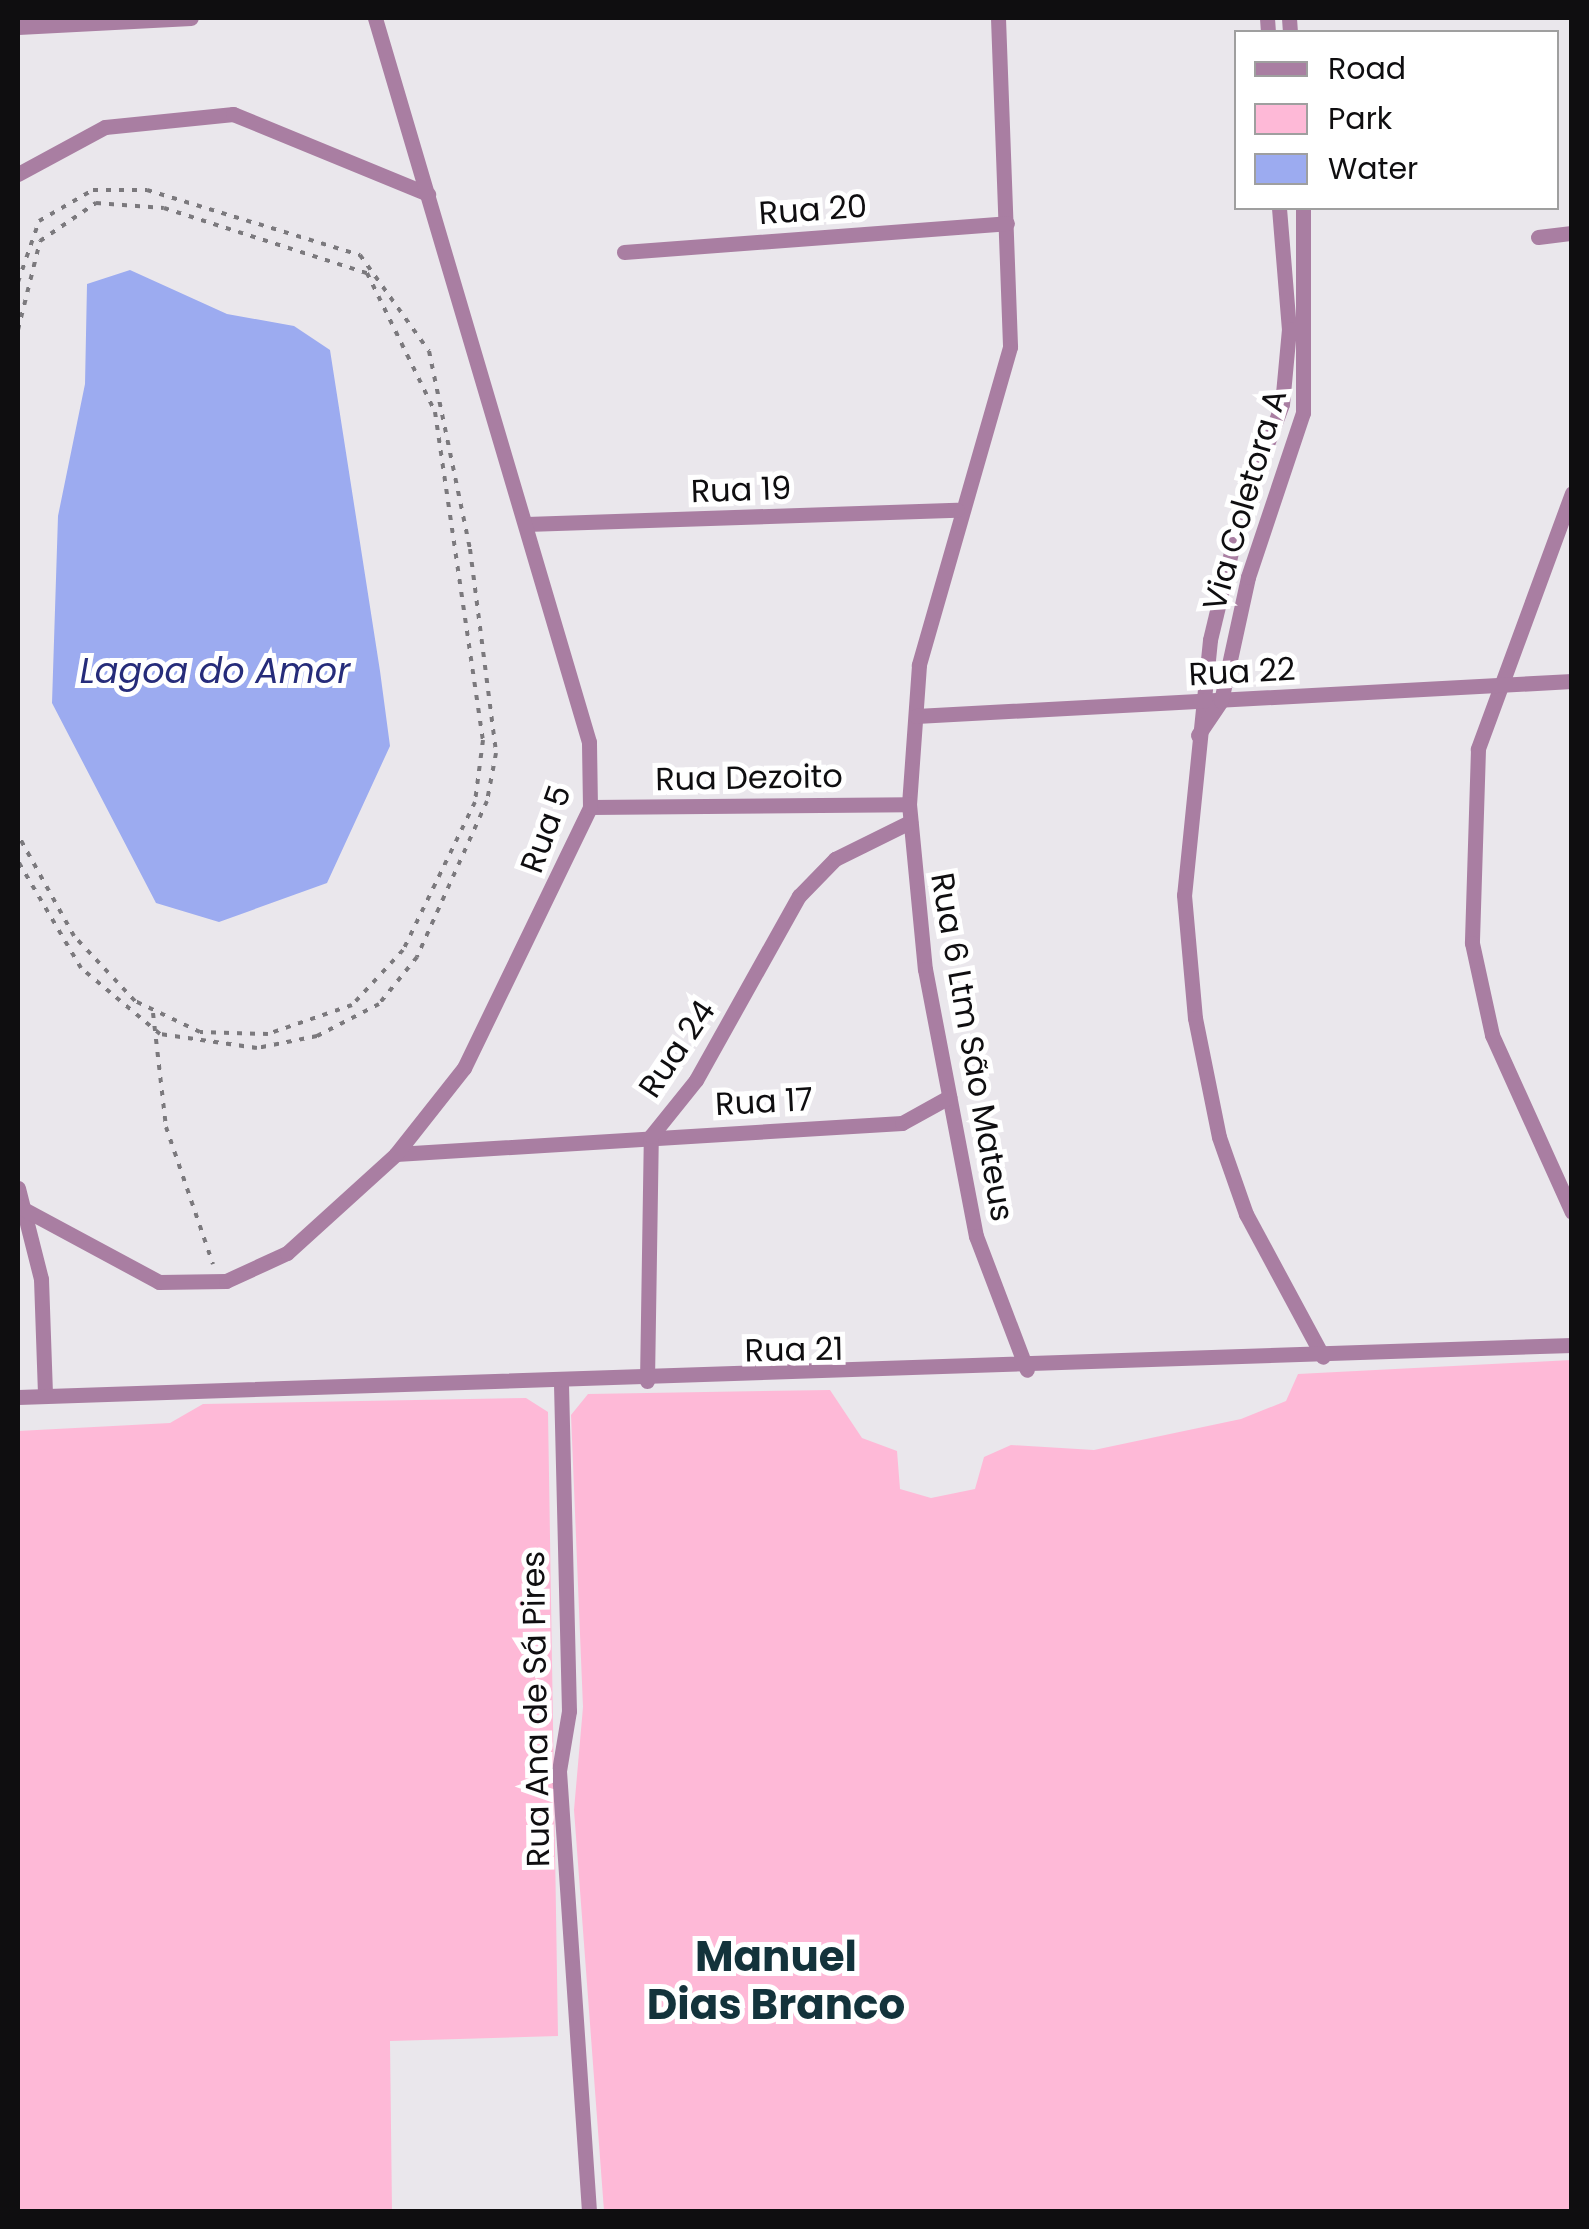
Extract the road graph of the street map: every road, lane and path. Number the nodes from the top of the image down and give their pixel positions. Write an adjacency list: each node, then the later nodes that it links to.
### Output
1 (191, 18): 4 (street)
2 (375, 18): 6 (street, Rua 5)
3 (998, 18): 9 (street, Rua 6 Ltm São Mateus)
4 (18, 27)
5 (18, 174): 6 (street)
6 (428, 194): 17 (street, Rua 5)
7 (1279, 210): 21 (street, Via Coletora A)
8 (1303, 210): 20 (street, Via Coletora A)
9 (1007, 223): 12 (street, Rua 20); 16 (street, Rua 6 Ltm São Mateus)
10 (1572, 233): 11 (street)
11 (1538, 237)
12 (624, 252)
13 (18, 282): 30 (path)
14 (18, 330): 29 (path)
15 (1572, 493): 19 (street)
16 (957, 510): 17 (street, Rua 19); 22 (street, Rua 6 Ltm São Mateus)
17 (526, 524): 25 (street, Rua 5)
18 (1572, 682): 19 (street, Rua 22)
19 (1496, 686): 20 (street, Rua 22); 36 (street)
20 (1221, 701): 21 (street, Rua 22); 23 (street, Via Coletora A)
21 (1200, 702): 22 (street, Rua 22); 23 (street, Via Coletora A)
22 (916, 716): 24 (street, Rua 6 Ltm São Mateus)
23 (1195, 738): 39 (street, Via Coletora A)
24 (909, 804): 25 (street, Rua Dezoito); 26 (street, Rua 6 Ltm São Mateus)
25 (590, 807): 33 (street, Rua 5)
26 (910, 822): 31 (street, Rua 6 Ltm São Mateus); 32 (street, Rua 24)
27 (18, 835): 29 (path)
28 (18, 862): 30 (path)
29 (152, 1013): 30 (path)
30 (151, 1028): 37 (path)
31 (949, 1097): 32 (street, Rua 17); 40 (street, Rua 6 Ltm São Mateus)
32 (651, 1136): 33 (street, Rua 17); 41 (street, Rua 24)
33 (396, 1154): 37 (street, Rua 5)
34 (18, 1188): 35 (street)
35 (23, 1208): 37 (street, Rua 5); 43 (street)
36 (1572, 1212)
37 (218, 1282)
38 (1572, 1346): 39 (street, Rua 21)
39 (1323, 1357): 40 (street, Rua 21)
40 (1027, 1370): 41 (street, Rua 21)
41 (647, 1381): 42 (street, Rua 21)
42 (560, 1384): 43 (street, Rua 21); 45 (street, Rua Ana de Sá Pires)
43 (44, 1396): 44 (street, Rua 21)
44 (18, 1397)
45 (589, 2212)

